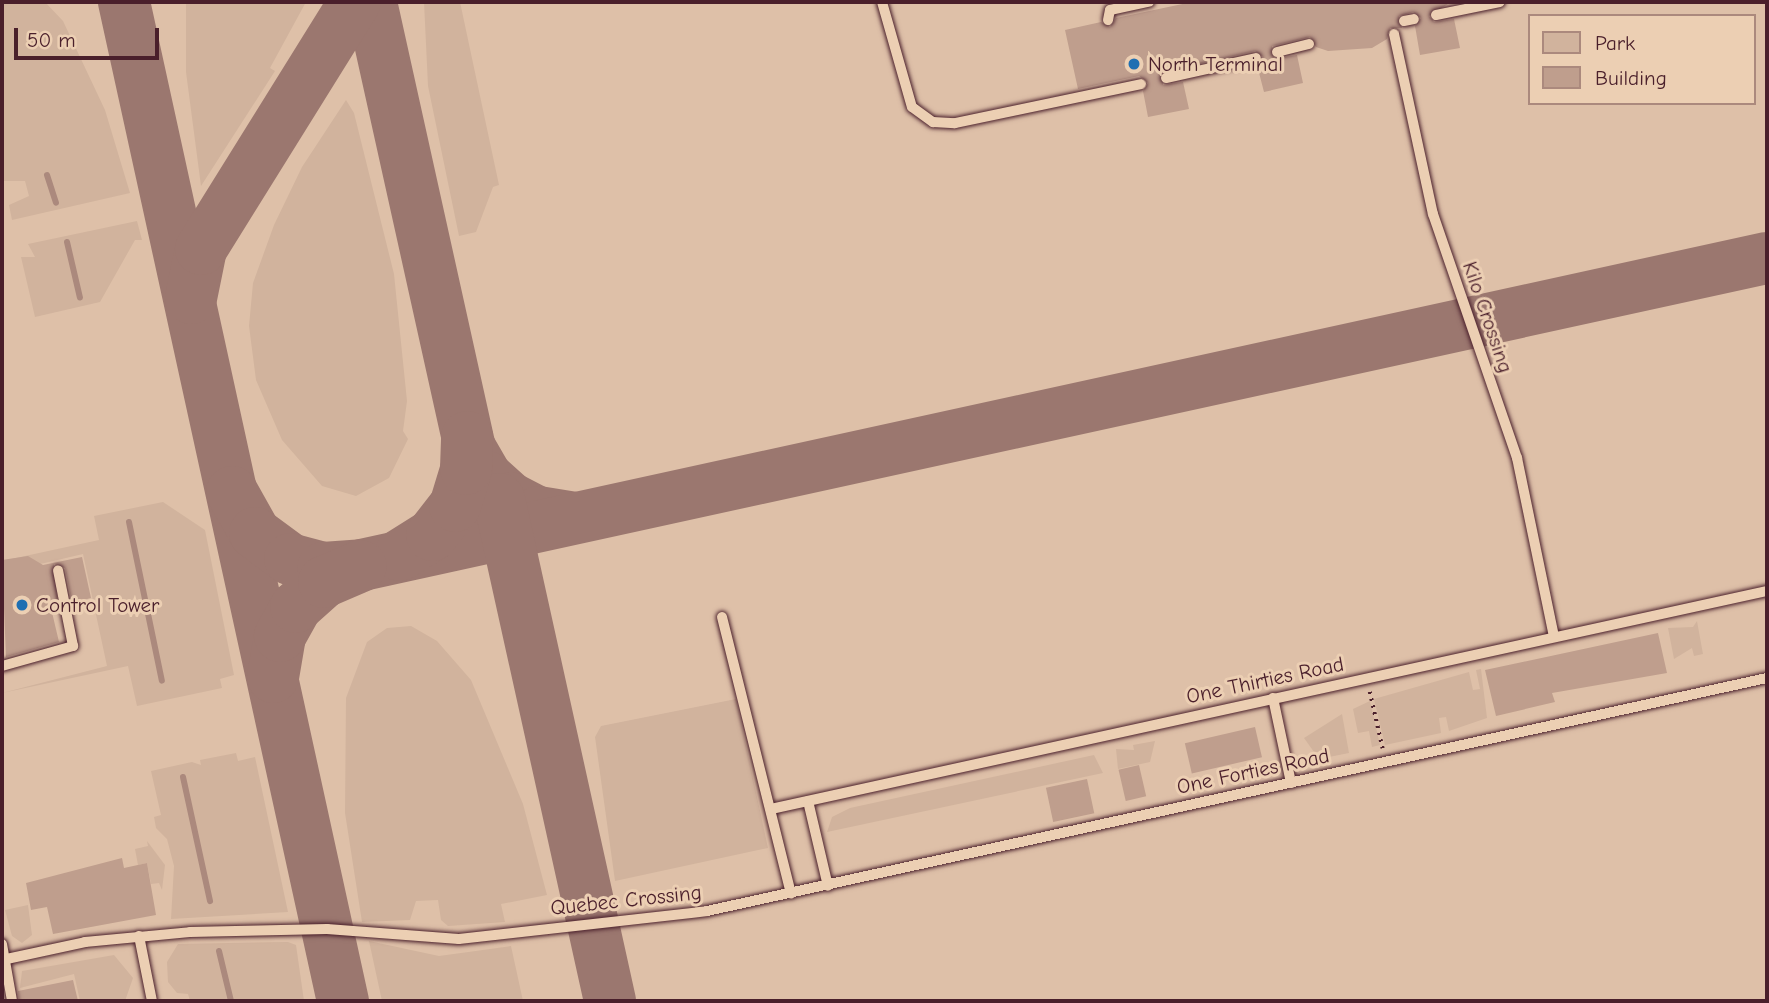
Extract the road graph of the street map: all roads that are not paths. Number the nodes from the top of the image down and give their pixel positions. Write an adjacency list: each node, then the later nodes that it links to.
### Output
1 (882, 2): 11 (lane)
2 (1149, 2): 5 (lane)
3 (1500, 2): 4 (lane)
4 (1436, 15)
5 (1108, 20)
6 (1394, 34): 15 (lane, Kilo Crossing)
7 (1309, 44): 8 (lane)
8 (1277, 52)
9 (1256, 58): 10 (lane)
10 (1166, 78)
11 (1141, 84)
12 (58, 570): 16 (lane)
13 (1767, 591): 15 (lane, One Thirties Road)
14 (722, 617): 21 (lane)
15 (1554, 636): 18 (lane, One Thirties Road)
16 (2, 666)
17 (1767, 678): 19 (lane, One Forties Road)
18 (1273, 698): 19 (lane); 20 (lane, One Thirties Road)
19 (1291, 783): 22 (lane, One Forties Road)
20 (808, 801): 21 (lane, One Thirties Road); 22 (lane)
21 (771, 809): 23 (lane)
22 (828, 886): 23 (lane, One Forties Road)
23 (792, 894): 24 (lane, One Forties Road)
24 (748, 903): 25 (lane, Quebec Crossing)
25 (139, 936): 27 (lane, Quebec Crossing); 29 (lane)
26 (2, 944): 27 (lane)
27 (3, 960): 28 (lane)
28 (12, 1001)
29 (152, 1001)

